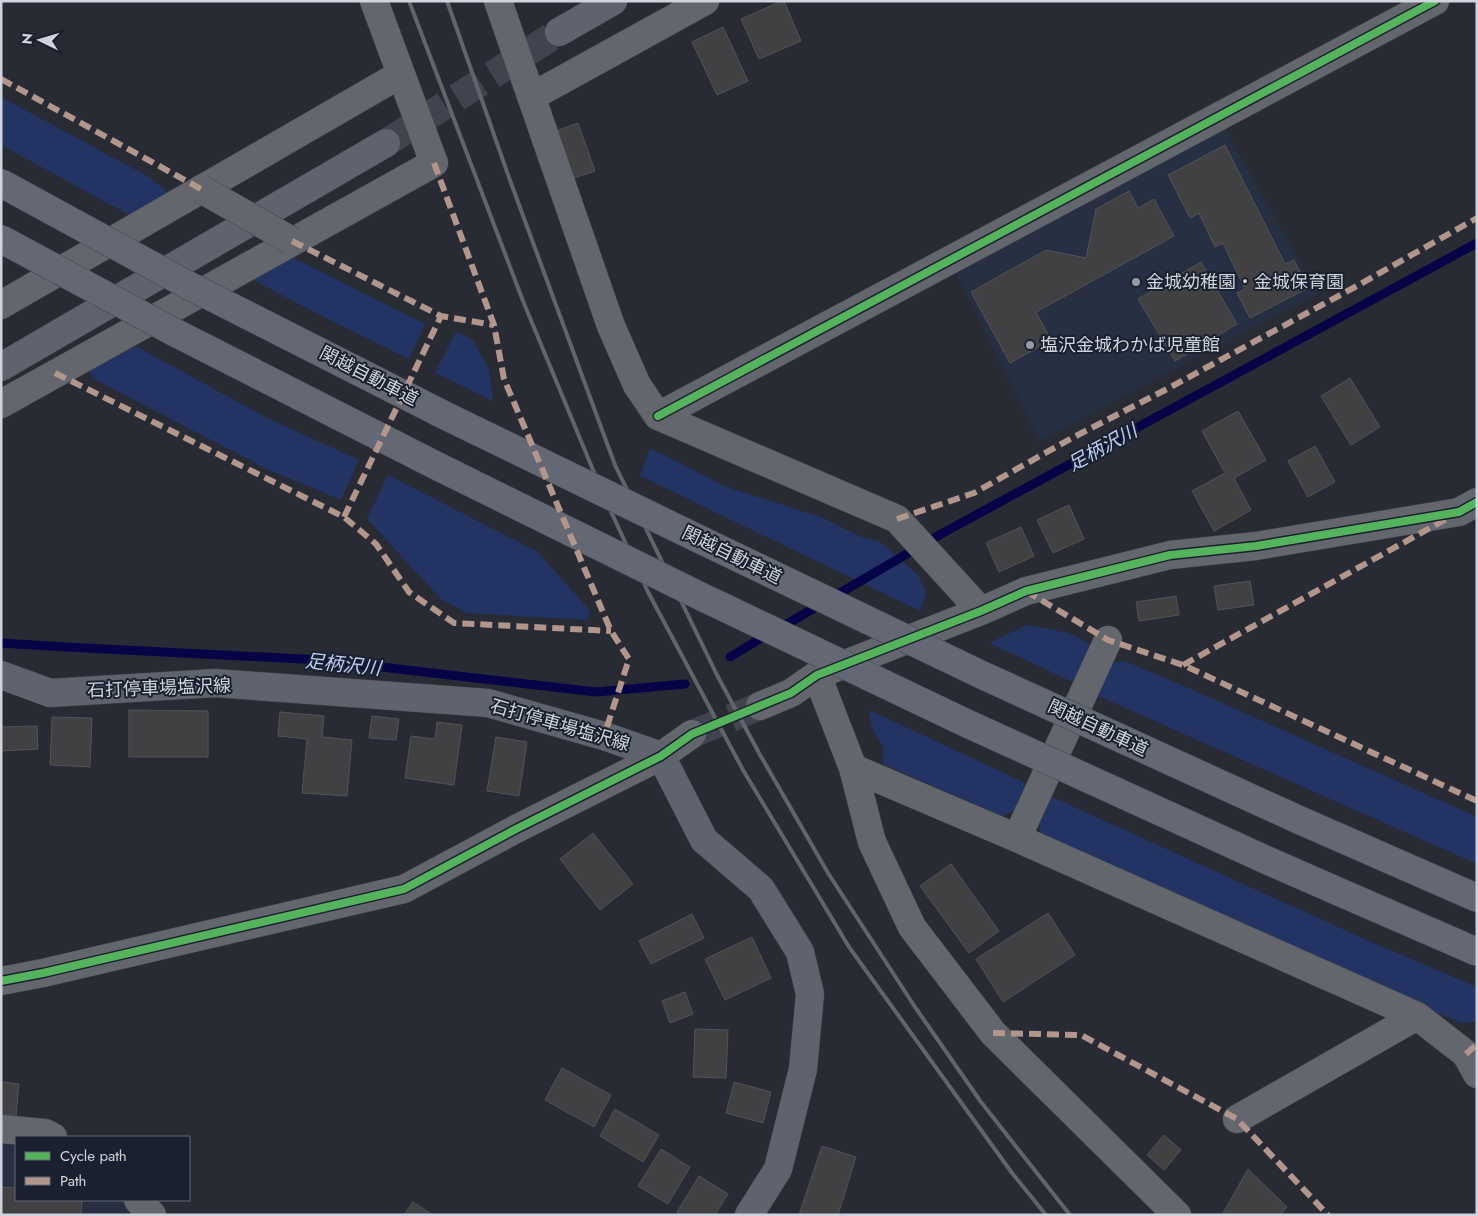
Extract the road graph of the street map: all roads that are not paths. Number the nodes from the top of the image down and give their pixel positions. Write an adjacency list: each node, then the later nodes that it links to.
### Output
1 (374, 1): 7 (street)
2 (613, 1): 6 (main road)
3 (705, 1): 8 (street)
4 (1435, 1): 17 (street)
5 (503, 4): 8 (street)
6 (559, 32)
7 (401, 74): 11 (street); 13 (street)
8 (532, 97): 17 (street)
9 (386, 143): 15 (main road)
10 (1, 183): 28 (highway, 関越自動車道, bridge)
11 (201, 189): 13 (street, bridge); 14 (street)
12 (1, 238): 29 (highway, bridge)
13 (292, 240): 16 (street)
14 (1, 304)
15 (1, 367)
16 (1, 404)
17 (658, 416): 19 (street)
18 (1477, 502): 19 (street)
19 (981, 611): 22 (street)
20 (1108, 640): 27 (street)
21 (1, 675): 25 (main road, 石打停車場塩沢線)
22 (817, 675): 23 (street); 26 (street)
23 (760, 706)
24 (692, 734): 25 (street)
25 (662, 756): 30 (street); 38 (main road)
26 (854, 768): 27 (street); 39 (street)
27 (1017, 838): 31 (street)
28 (1477, 898)
29 (1477, 952)
30 (1, 981)
31 (1417, 1016): 32 (street); 33 (street)
32 (1477, 1074)
33 (1237, 1119)
34 (1, 1128): 35 (street)
35 (51, 1136)
36 (139, 1201): 37 (street)
37 (152, 1215)
38 (749, 1215)
39 (1177, 1215)

